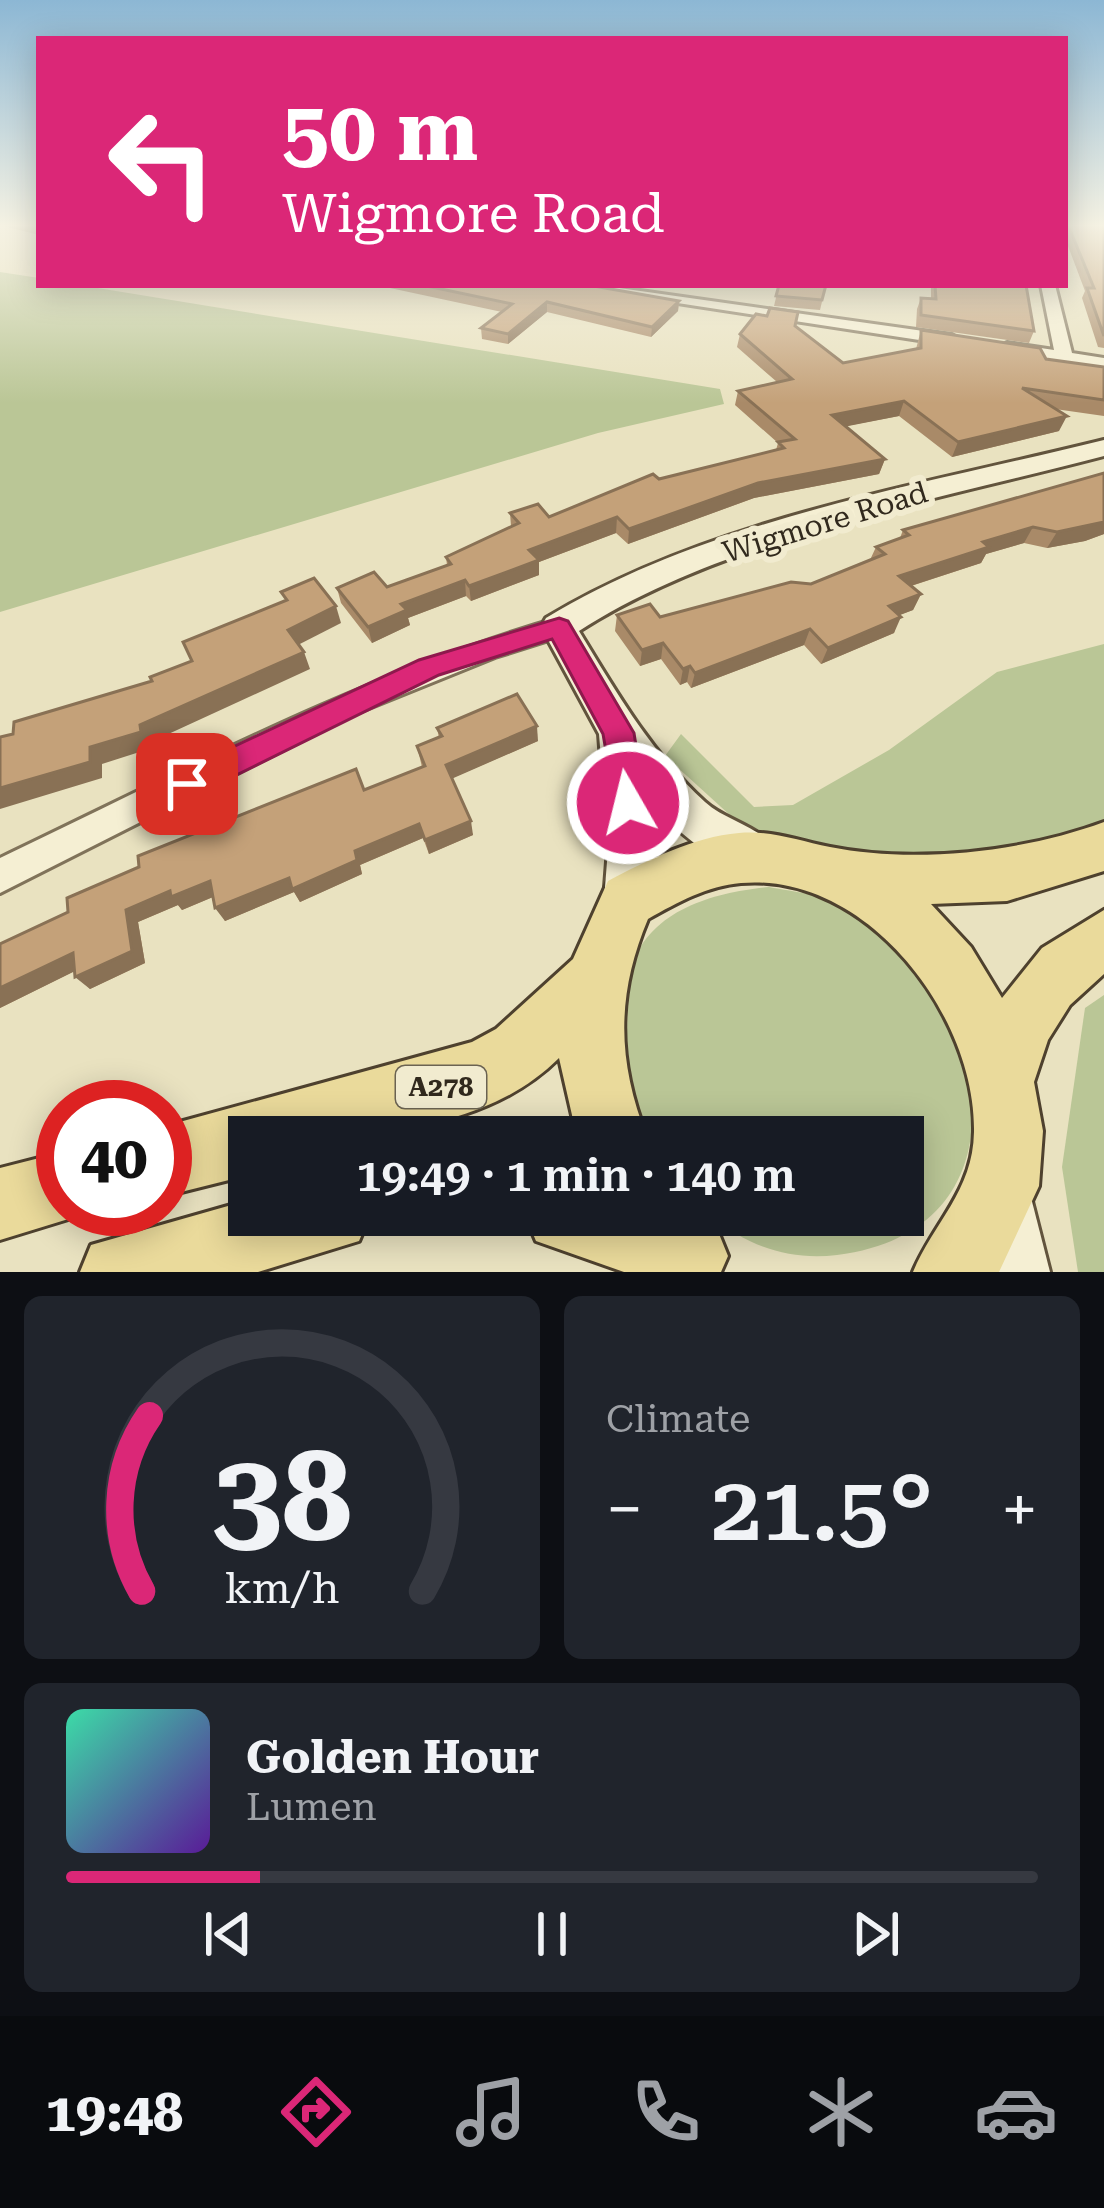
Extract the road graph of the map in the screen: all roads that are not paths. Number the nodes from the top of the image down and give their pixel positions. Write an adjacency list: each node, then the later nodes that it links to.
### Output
1 (595, 288): 3 (street)
2 (1049, 288): 5 (street)
3 (961, 341)
4 (985, 345): 5 (street)
5 (1064, 356): 6 (street)
6 (1104, 363)
7 (1104, 448): 8 (street, Wigmore Road)
8 (559, 627): 9 (street); 13 (street, Wigmore Road)
9 (619, 733): 11 (street); 14 (street)
10 (1104, 846): 12 (main road)
11 (755, 856): 12 (main road); 14 (main road)
12 (834, 872): 17 (main road)
13 (0, 876)
14 (628, 900): 16 (main road)
15 (1104, 939): 17 (main road)
16 (593, 981): 18 (main road, A278); 19 (main road)
17 (1001, 1083): 22 (main road)
18 (332, 1116)
19 (603, 1116)
20 (228, 1145): 21 (main road)
21 (192, 1154)
22 (1002, 1190): 29 (main road); 30 (street)
23 (36, 1195): 24 (main road)
24 (0, 1204)
25 (254, 1236): 28 (main road)
26 (642, 1236): 27 (main road)
27 (687, 1248)
28 (118, 1272)
29 (951, 1272)
30 (1017, 1272)

